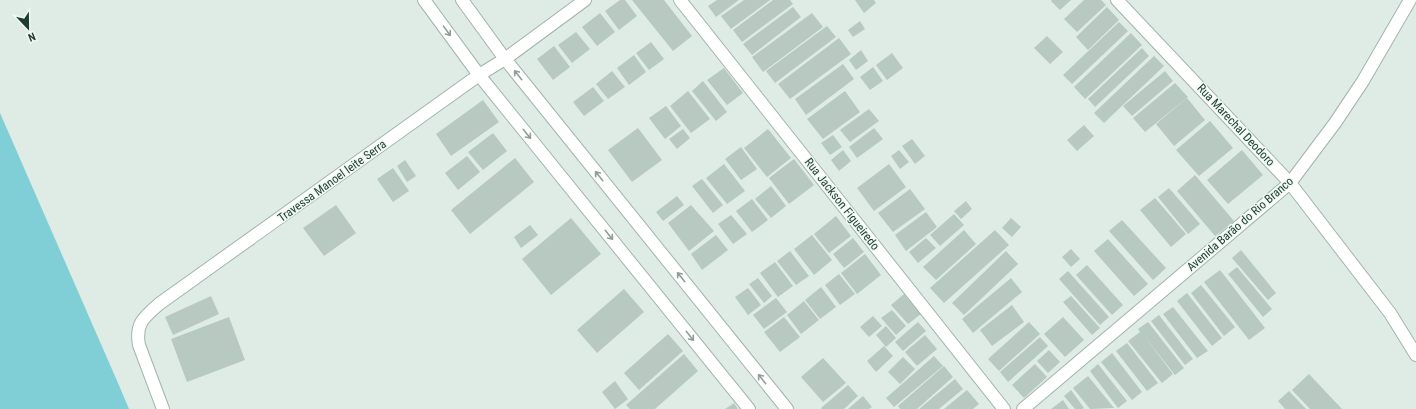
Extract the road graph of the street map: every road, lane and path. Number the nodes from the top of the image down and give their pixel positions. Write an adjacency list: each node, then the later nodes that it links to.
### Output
1 (424, 0): 8 (street, one-way to 8)
2 (462, 0): 7 (street)
3 (585, 0): 7 (street, Travessa Manoel leite Serra)
4 (680, 0): 14 (street, Rua Jackson Figueiredo)
5 (1117, 0): 9 (street, Rua Marechal Deodoro)
6 (1410, 0): 9 (street, Avenida Barão do Rio Branco)
7 (505, 59): 8 (street, Travessa Manoel leite Serra); 13 (street, one-way to 7)
8 (480, 75): 11 (street, Travessa Manoel leite Serra); 12 (street, one-way to 12)
9 (1290, 183): 10 (street, Rua Marechal Deodoro); 15 (street, Avenida Barão do Rio Branco)
10 (1416, 354)
11 (163, 409)
12 (749, 409)
13 (787, 409)
14 (1004, 409)
15 (1023, 409)

